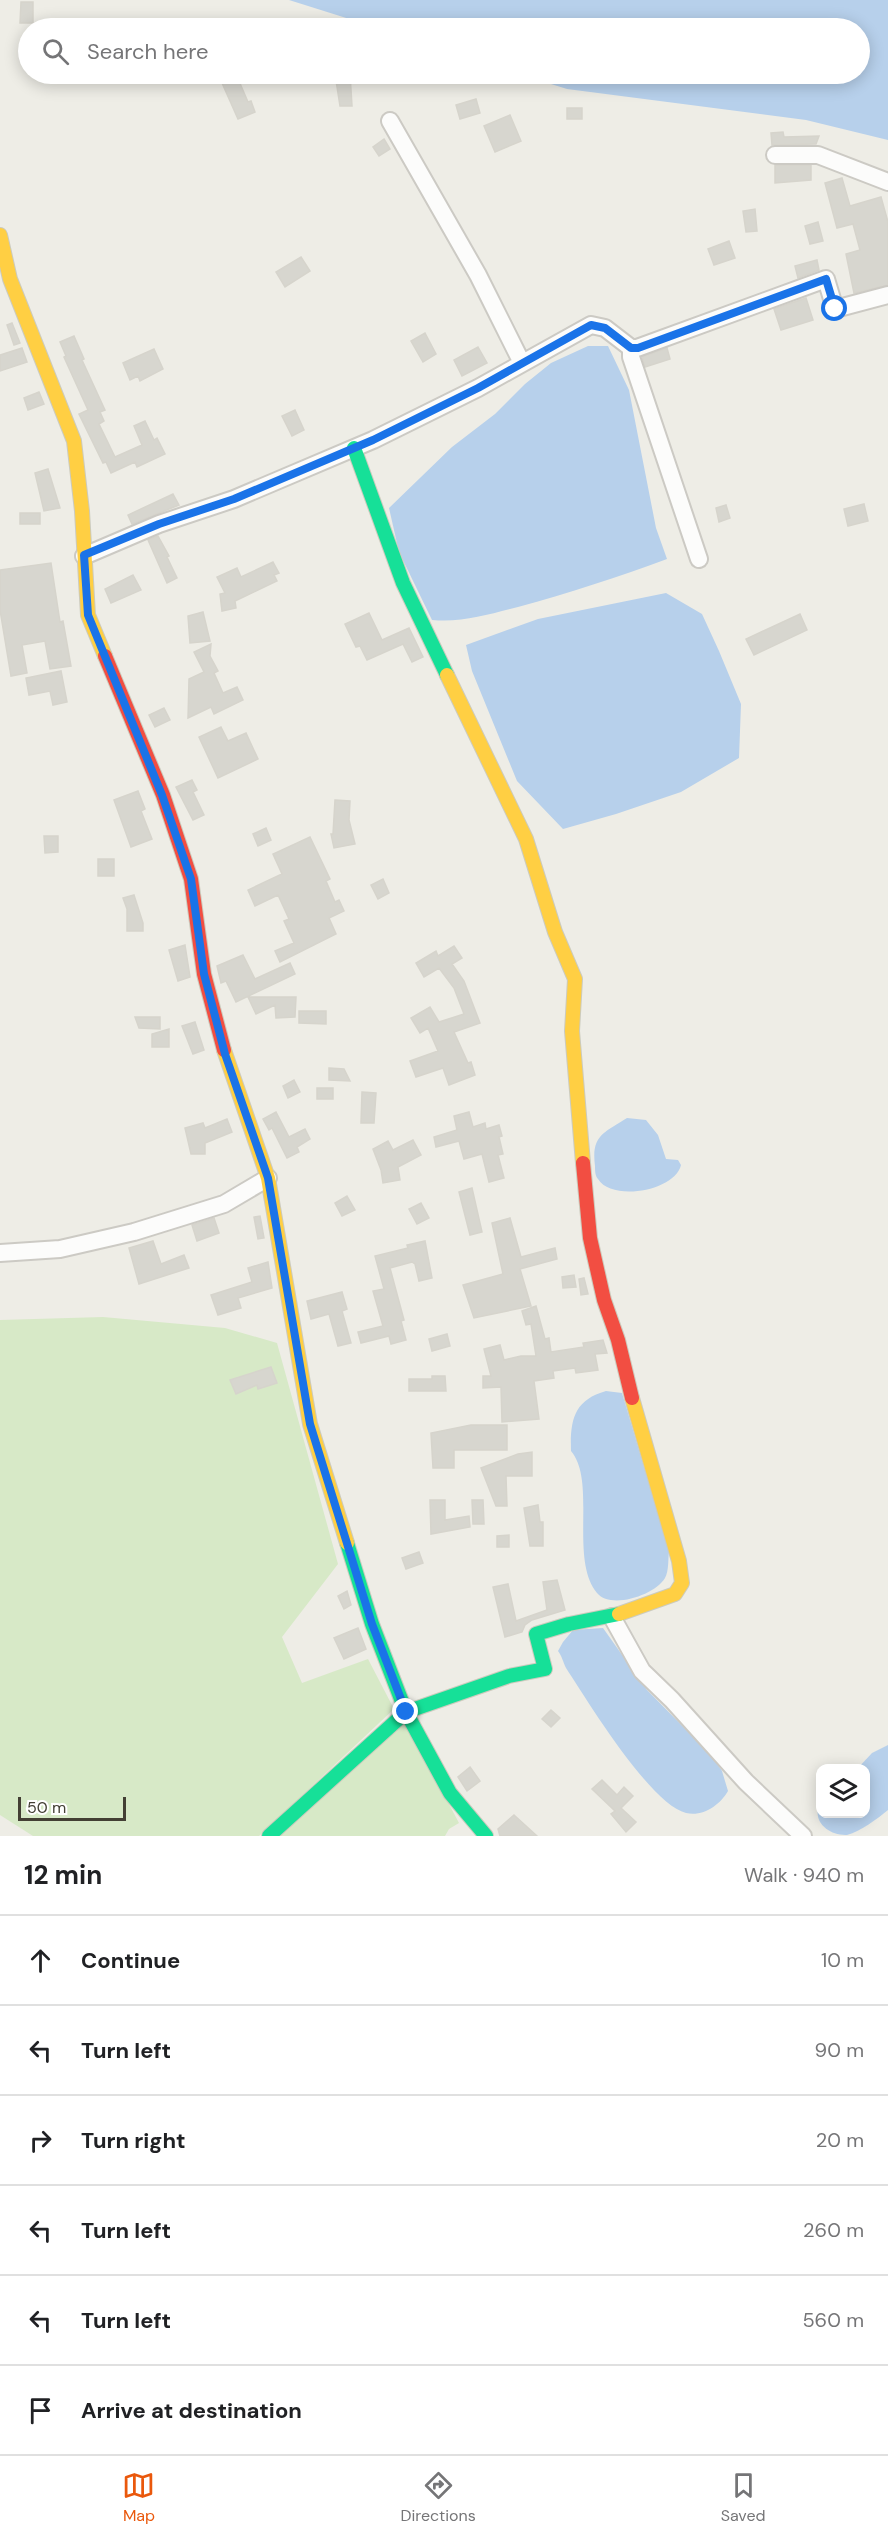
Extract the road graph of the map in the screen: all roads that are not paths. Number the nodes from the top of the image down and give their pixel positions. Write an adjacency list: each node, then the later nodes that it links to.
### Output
1 (390, 121): 7 (street)
2 (775, 155): 3 (street)
3 (888, 182)
4 (0, 235): 9 (street)
5 (888, 295): 6 (street)
6 (631, 348): 7 (street); 10 (street)
7 (522, 363): 8 (street)
8 (354, 448): 9 (street); 13 (street)
9 (84, 555): 11 (street)
10 (699, 559)
11 (268, 1178): 12 (street); 14 (street)
12 (0, 1253)
13 (612, 1617): 14 (street); 17 (street)
14 (406, 1712): 15 (street); 16 (street)
15 (269, 1836)
16 (486, 1836)
17 (802, 1836)

